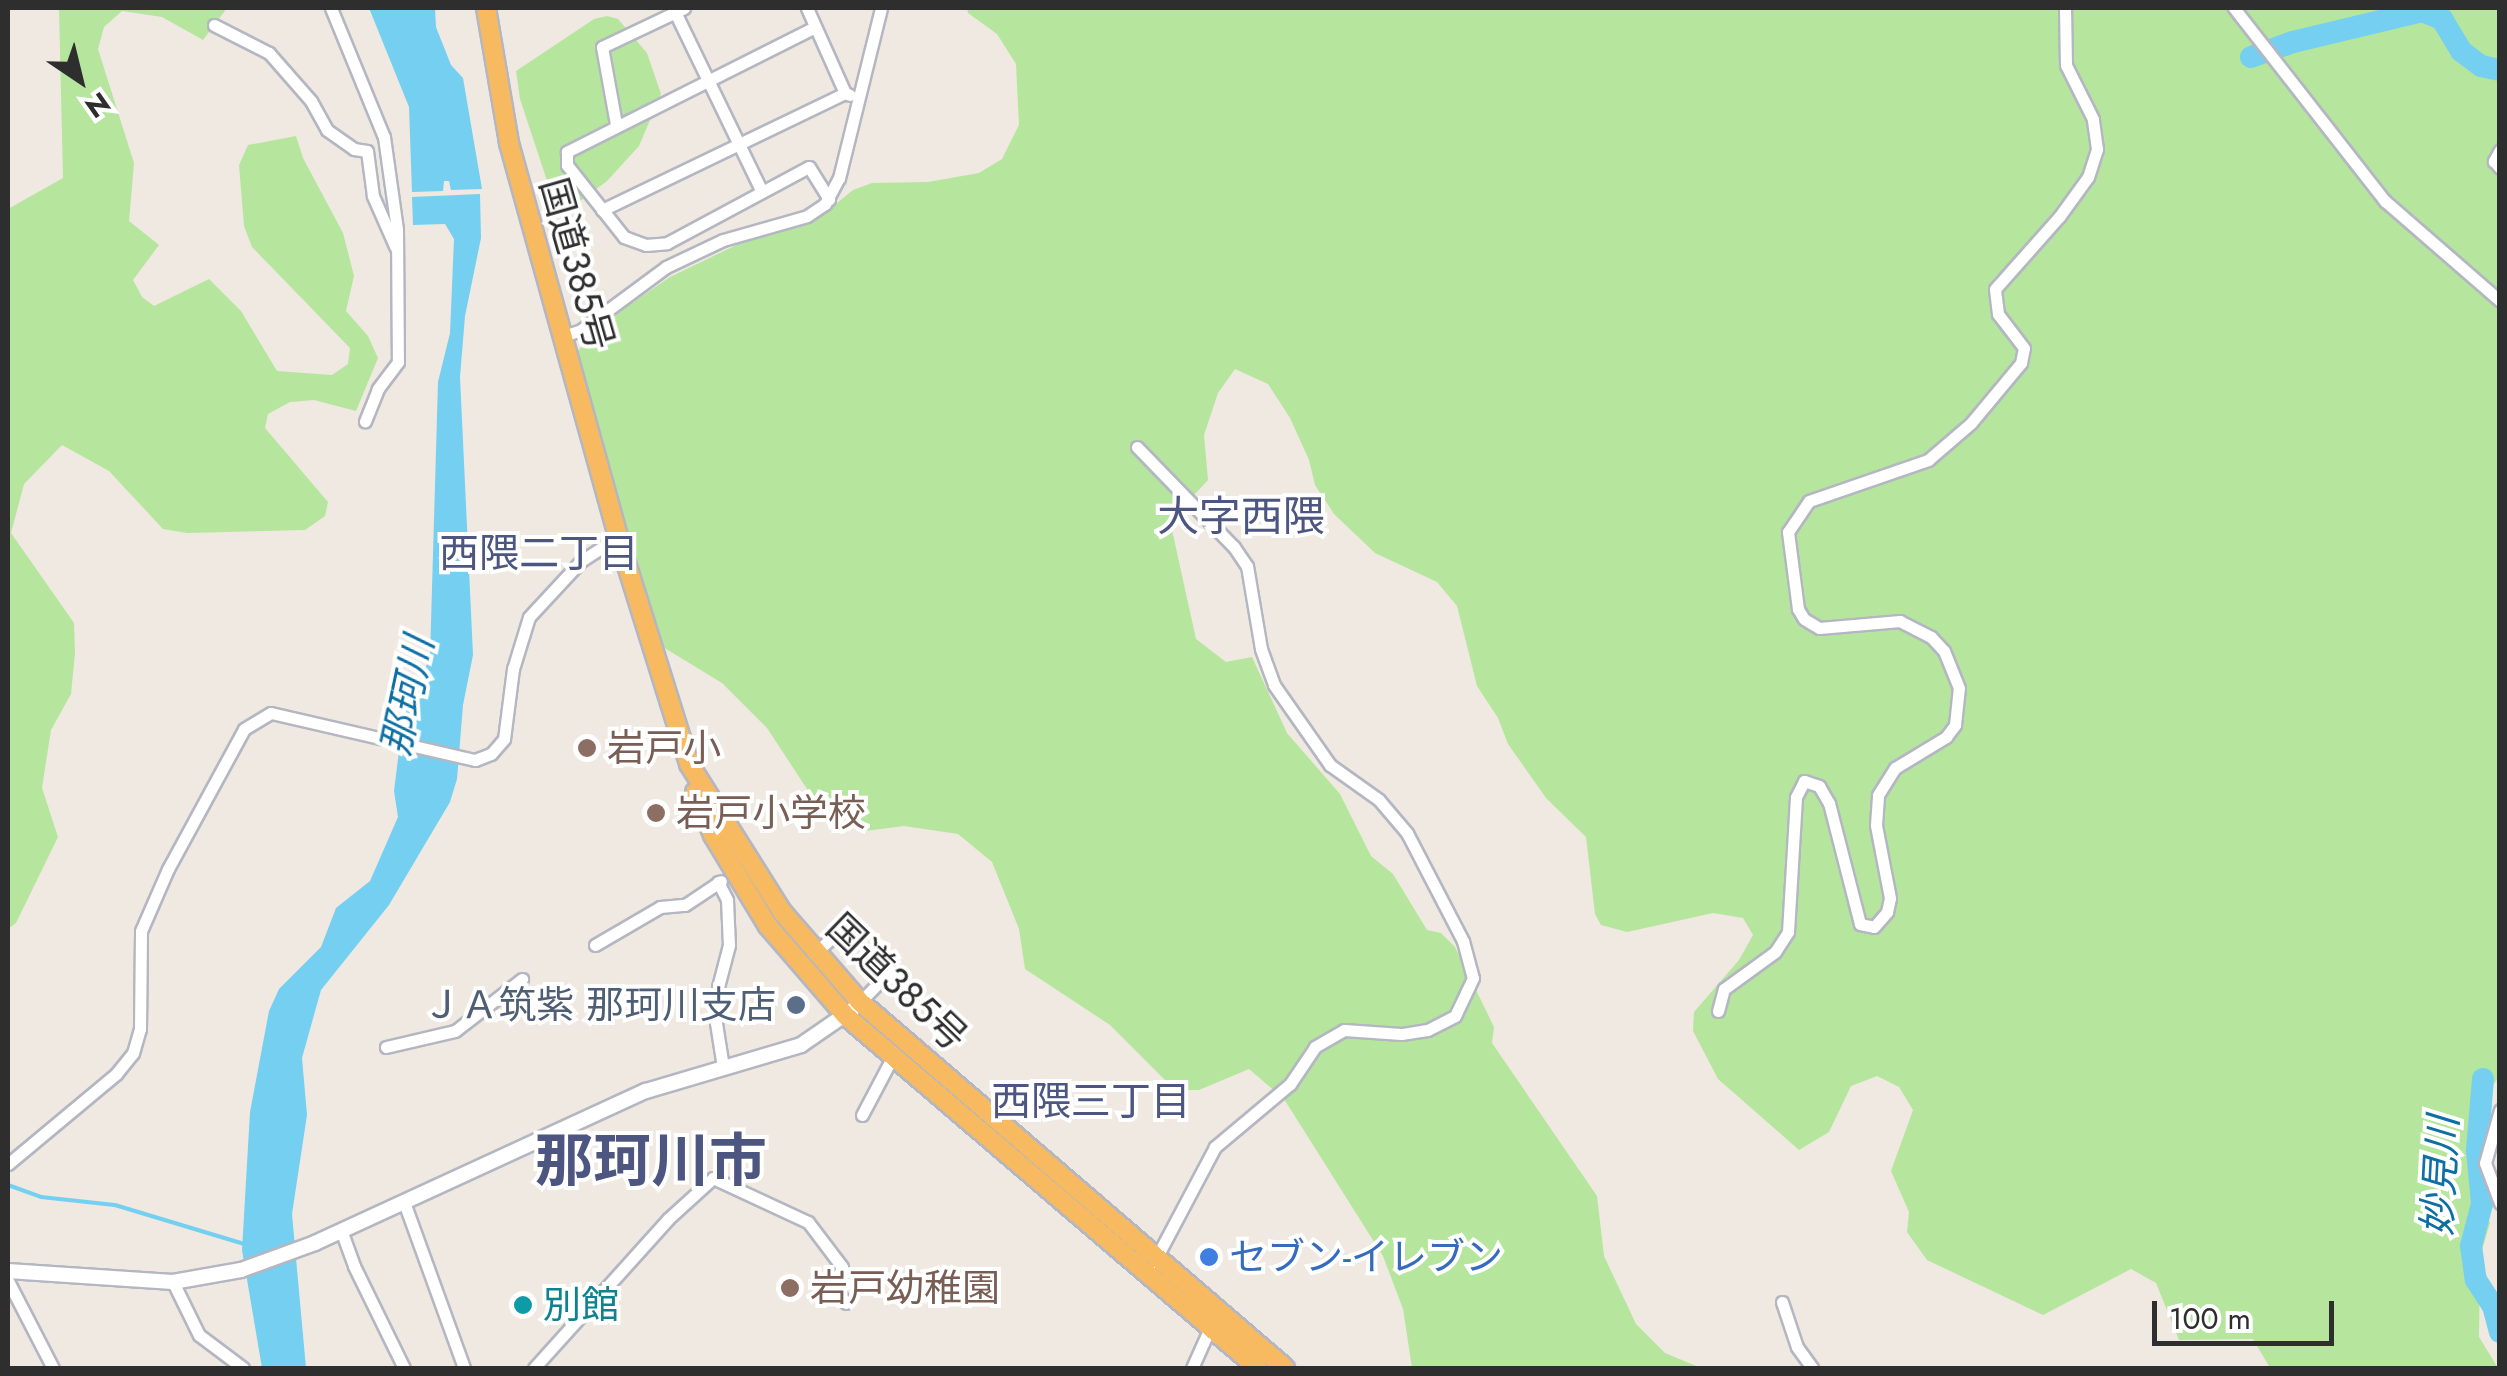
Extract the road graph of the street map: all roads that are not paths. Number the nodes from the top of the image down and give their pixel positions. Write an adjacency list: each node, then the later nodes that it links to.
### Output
1 (331, 8): 20 (street)
2 (486, 8): 22 (highway, 国道385号)
3 (807, 8): 9 (street)
4 (881, 8): 12 (street)
5 (2065, 8): 33 (street)
6 (2234, 8): 21 (street)
7 (679, 10): 10 (street); 13 (street)
8 (214, 25): 20 (street)
9 (815, 27): 10 (street); 11 (street)
10 (708, 80): 13 (street); 14 (street)
11 (845, 93): 12 (street); 14 (street)
12 (859, 99): 18 (street)
13 (616, 124): 19 (street)
14 (739, 144): 17 (street); 19 (street)
15 (2500, 150): 16 (street)
16 (2500, 168)
17 (761, 190): 18 (street); 19 (street)
18 (829, 199): 22 (street)
19 (602, 210)
20 (396, 250): 23 (street)
21 (2500, 301)
22 (563, 336): 25 (highway, 国道385号)
23 (365, 422)
24 (1138, 447): 44 (street)
25 (618, 537): 26 (highway, 国道385号); 40 (street)
26 (734, 873): 28 (street); 29 (highway, 国道385号); 34 (highway, 国道385号); 37 (street)
27 (850, 921): 29 (street)
28 (595, 945)
29 (814, 954): 32 (highway, 国道385号)
30 (892, 968): 32 (street)
31 (522, 979): 35 (street)
32 (860, 1002): 34 (street); 44 (highway, 国道385号)
33 (1718, 1011)
34 (846, 1016): 36 (highway, 国道385号); 37 (street)
35 (386, 1047)
36 (892, 1058): 39 (street); 44 (highway, 国道385号)
37 (724, 1067): 41 (street)
38 (2500, 1110): 42 (street)
39 (862, 1115)
40 (8, 1164)
41 (404, 1202): 43 (street); 54 (street)
42 (2500, 1203)
43 (341, 1230): 47 (street); 53 (street)
44 (1151, 1266): 50 (highway, 国道385号); 58 (highway, 国道385号)
45 (8, 1271): 47 (street)
46 (8, 1281): 51 (street)
47 (174, 1282): 52 (street)
48 (1782, 1302): 59 (street)
49 (846, 1304): 55 (street)
50 (1210, 1328): 56 (street); 57 (highway, 国道385号)
51 (52, 1368)
52 (243, 1368)
53 (404, 1368)
54 (464, 1368)
55 (534, 1368)
56 (1192, 1368)
57 (1258, 1368)
58 (1285, 1368)
59 (1812, 1368)

